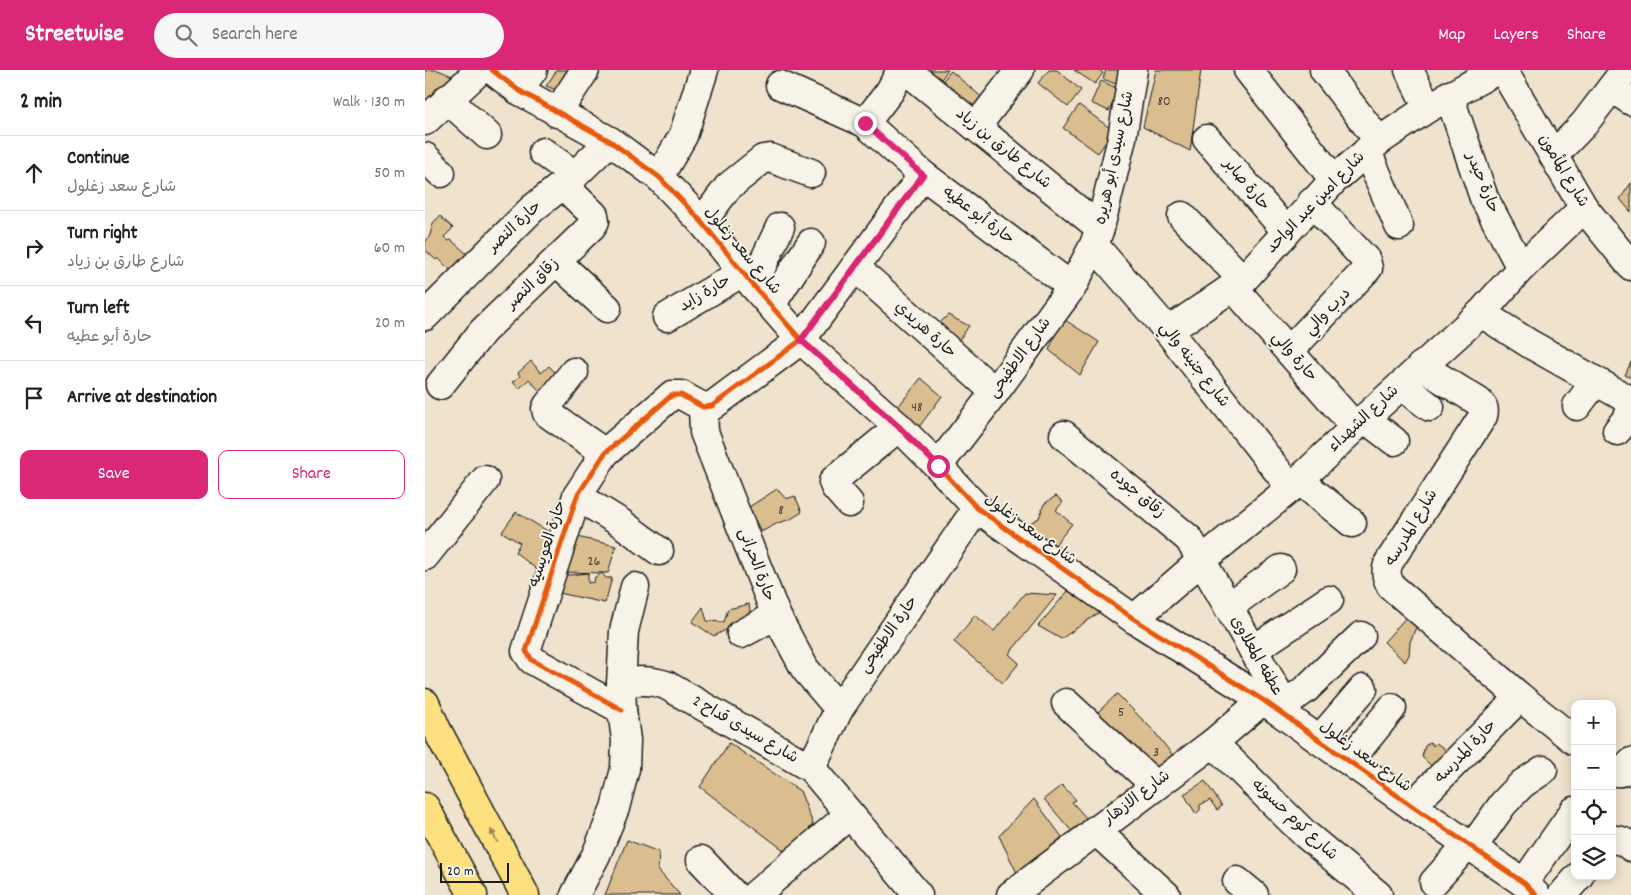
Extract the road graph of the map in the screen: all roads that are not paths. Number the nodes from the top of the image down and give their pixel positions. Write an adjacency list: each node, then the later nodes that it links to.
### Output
1 (480, 70): 19 (street)
2 (492, 70): 16 (street, شارع سعد زغلول)
3 (585, 70): 21 (street)
4 (596, 70): 5 (street)
5 (604, 70)
6 (704, 70): 33 (street)
7 (901, 70): 23 (street)
8 (906, 70): 24 (street, شارع طارق بن زياد)
9 (1020, 70): 24 (street)
10 (1133, 70): 43 (street, شارع سيدى أبو هريره)
11 (1248, 70): 35 (street)
12 (1324, 70): 28 (street)
13 (1409, 70): 20 (street, حارة حيدر)
14 (1497, 70): 20 (street, شارع امين عبد الواحد)
15 (1503, 70): 30 (street, شارع المأمون)
16 (525, 80): 21 (street, شارع سعد زغلول)
17 (780, 85): 23 (street, حارة أبو عطيه)
18 (1623, 86): 30 (street)
19 (447, 99): 22 (street); 25 (street)
20 (1439, 102): 28 (street, شارع امين عبد الواحد); 48 (street, حارة حيدر)
21 (557, 113): 27 (street, شارع سعد زغلول)
22 (425, 121)
23 (865, 123): 32 (street, حارة أبو عطيه)
24 (976, 127): 43 (street, شارع طارق بن زياد)
25 (487, 135)
26 (1207, 139): 42 (street, حارة صابر)
27 (610, 141): 33 (street, شارع سعد زغلول); 34 (street, حارة النصر)
28 (1373, 146): 35 (street, شارع امين عبد الواحد); 40 (street)
29 (543, 152): 34 (street)
30 (1553, 155): 37 (street, شارع المأمون)
31 (811, 173): 39 (street)
32 (923, 175): 47 (street); 51 (street, حارة أبو عطيه)
33 (659, 177): 39 (street, شارع سعد زغلول)
34 (569, 180): 45 (street, زقاق النصر); 55 (street, حارة النصر)
35 (1334, 180): 36 (street, شارع امين عبد الواحد)
36 (1312, 202): 42 (street, شارع امين عبد الواحد); 59 (street, درب والي)
37 (1584, 208): 46 (street, شارع المأمون); 48 (street, شارع الشهداء)
38 (1182, 216): 50 (street, حارة والي)
39 (702, 222): 49 (street, شارع سعد زغلول)
40 (1399, 226)
41 (780, 227): 49 (street)
42 (1286, 231): 50 (street, شارع امين عبد الواحد)
43 (1097, 236): 51 (street, شارع الاطفيحى); 57 (street, شارع جنينه والي)
44 (811, 243): 52 (street)
45 (557, 261): 53 (street); 63 (street, زقاق النصر)
46 (1631, 266)
47 (855, 267): 58 (street); 65 (street, حارة هريدي)
48 (1521, 268): 54 (street, شارع الشهداء)
49 (748, 279): 52 (street, شارع سعد زغلول); 56 (street, حارة زايد)
50 (1238, 284): 57 (street, شارع امين عبد الواحد); 59 (street, حارة والي)
51 (1072, 287): 65 (street, شارع الاطفيحى)
52 (771, 305): 58 (street, شارع سعد زغلول)
53 (607, 308)
54 (1481, 313): 60 (street, شارع الشهداء); 62 (street)
55 (425, 316)
56 (667, 317)
57 (1168, 331): 77 (street, شارع جنينه والي)
58 (801, 340): 68 (street); 71 (street, شارع سعد زغلول)
59 (1289, 352): 70 (street, حارة والي)
60 (1421, 366): 64 (street, شارع الشهداء); 96 (street, شارع المدرسه)
61 (574, 372): 74 (street)
62 (1595, 382): 66 (street); 67 (street)
63 (440, 385)
64 (1401, 385): 69 (street); 70 (street, شارع الشهداء)
65 (995, 392): 75 (street, شارع الاطفيحى)
66 (1631, 401)
67 (1577, 406)
68 (703, 407): 74 (street, حارة العويسيه); 89 (street, حارة الحرانى)
69 (1430, 407)
70 (1359, 423): 73 (street, حارة والي); 77 (street, شارع الشهداء)
71 (899, 427): 75 (street, شارع سعد زغلول); 79 (street)
72 (1065, 435): 84 (street, زقاق جوده)
73 (1394, 441)
74 (605, 453): 78 (street, حارة العويسيه)
75 (938, 466): 80 (street, شارع سعد زغلول)
76 (485, 480): 83 (street)
77 (1295, 484): 81 (street, شارع جنينه والي); 84 (street, شارع الشهداء)
78 (577, 496): 82 (street, حارة العويسيه); 95 (street, حارة العويسيه)
79 (849, 503)
80 (977, 508): 90 (street, شارع سعد زغلول); 100 (street, حارة الاطفيحى)
81 (1351, 524)
82 (659, 551)
83 (425, 556)
84 (1201, 561): 88 (street, عطفه المعلاوى); 90 (street, شارع الشهداء)
85 (1281, 569): 88 (street, عطفه المعلاوى)
86 (635, 588): 95 (street)
87 (1329, 600): 93 (street)
88 (1228, 607): 93 (street, عطفه المعلاوى)
89 (776, 615): 91 (street); 100 (street, حارة الحرانى)
90 (1134, 619): 99 (street, شارع سعد زغلول)
91 (741, 634)
92 (1361, 636): 99 (street, شارع الازهار)
93 (1253, 650): 99 (street, عطفه المعلاوى)
94 (1363, 689): 103 (street)
95 (621, 697): 107 (street, شارع سيدى قداح 2); 125 (street)
96 (1520, 697): 102 (street, شارع المدرسه); 111 (street, حارة المدرسه)
97 (425, 703): 124 (main road, one-way to 97)
98 (1066, 703): 110 (street)
99 (1275, 705): 103 (street, شارع سعد زغلول); 104 (street, شارع الازهار)
100 (839, 708): 107 (street, حارة الاطفيحى)
101 (1393, 708): 105 (street)
102 (1571, 738)
103 (1319, 740): 105 (street, شارع سعد زغلول)
104 (1213, 742): 110 (street, شارع الازهار); 131 (street, شارع كوم حسونه)
105 (1349, 761): 111 (street, شارع سعد زغلول)
106 (1631, 762): 109 (street)
107 (811, 768): 113 (street, شارع سيدى قداح 2)
108 (1543, 770): 117 (street)
109 (1616, 771)
110 (1155, 785): 115 (street, شارع الازهار)
111 (1412, 806): 117 (street, شارع سعد زغلول)
112 (425, 807): 123 (main road)
113 (849, 815): 127 (street); 128 (street, شارع سيدى قداح 2)
114 (1571, 816): 122 (street)
115 (1095, 830): 129 (street, شارع الازهار); 130 (street)
116 (1616, 839): 118 (street)
117 (1469, 846): 121 (street); 122 (street, شارع سعد زغلول)
118 (1631, 847)
119 (701, 860): 126 (street)
120 (1575, 880): 132 (street)
121 (1434, 882)
122 (1530, 889)
123 (473, 895)
124 (525, 895)
125 (575, 895)
126 (734, 895)
127 (755, 895)
128 (918, 895)
129 (1011, 895)
130 (1165, 895)
131 (1378, 895)
132 (1562, 895)

